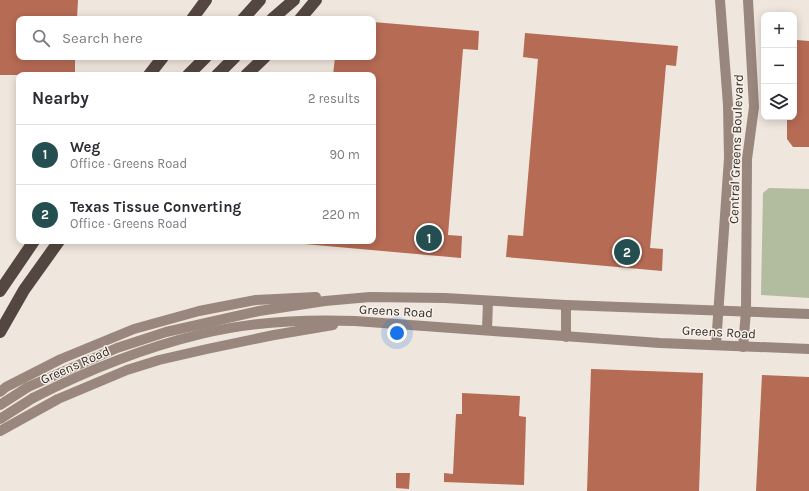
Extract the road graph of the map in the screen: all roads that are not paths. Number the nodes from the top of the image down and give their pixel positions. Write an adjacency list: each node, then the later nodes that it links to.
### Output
1 (206, 0): 8 (highway)
2 (260, 0): 9 (highway)
3 (287, 0): 10 (highway)
4 (294, 0): 11 (highway)
5 (316, 0): 12 (highway)
6 (720, 0): 21 (main road, Central Greens Boulevard)
7 (748, 0): 22 (main road, Central Greens Boulevard)
8 (194, 16)
9 (246, 16)
10 (274, 16)
11 (275, 16)
12 (303, 16)
13 (161, 60): 17 (highway)
14 (203, 60): 18 (highway)
15 (231, 60): 19 (highway)
16 (262, 60): 20 (highway)
17 (151, 72)
18 (191, 72)
19 (220, 72)
20 (249, 72)
21 (729, 158): 22 (main road); 30 (main road, Central Greens Boulevard)
22 (747, 159): 31 (main road, Central Greens Boulevard)
23 (23, 244): 26 (highway)
24 (32, 244): 26 (highway)
25 (57, 244): 35 (highway)
26 (0, 290)
27 (370, 297): 28 (main road, Greens Road); 40 (main road); 41 (main road, Greens Road, bridge)
28 (488, 301): 29 (main road, Greens Road); 34 (main road)
29 (566, 305): 30 (main road, Greens Road); 36 (main road)
30 (718, 310): 31 (main road, Greens Road); 37 (main road, Central Greens Boulevard)
31 (746, 311): 32 (main road, Greens Road); 38 (main road, Central Greens Boulevard)
32 (809, 314)
33 (355, 321): 34 (main road, Greens Road); 42 (main road); 43 (main road, Greens Road, bridge)
34 (487, 330): 36 (main road, Greens Road)
35 (0, 332)
36 (566, 336): 37 (main road, Greens Road)
37 (716, 345): 38 (main road, Greens Road)
38 (743, 346): 39 (main road, Greens Road)
39 (809, 349)
40 (3, 389): 42 (main road)
41 (0, 406)
42 (24, 418): 44 (main road)
43 (0, 419)
44 (0, 431)

